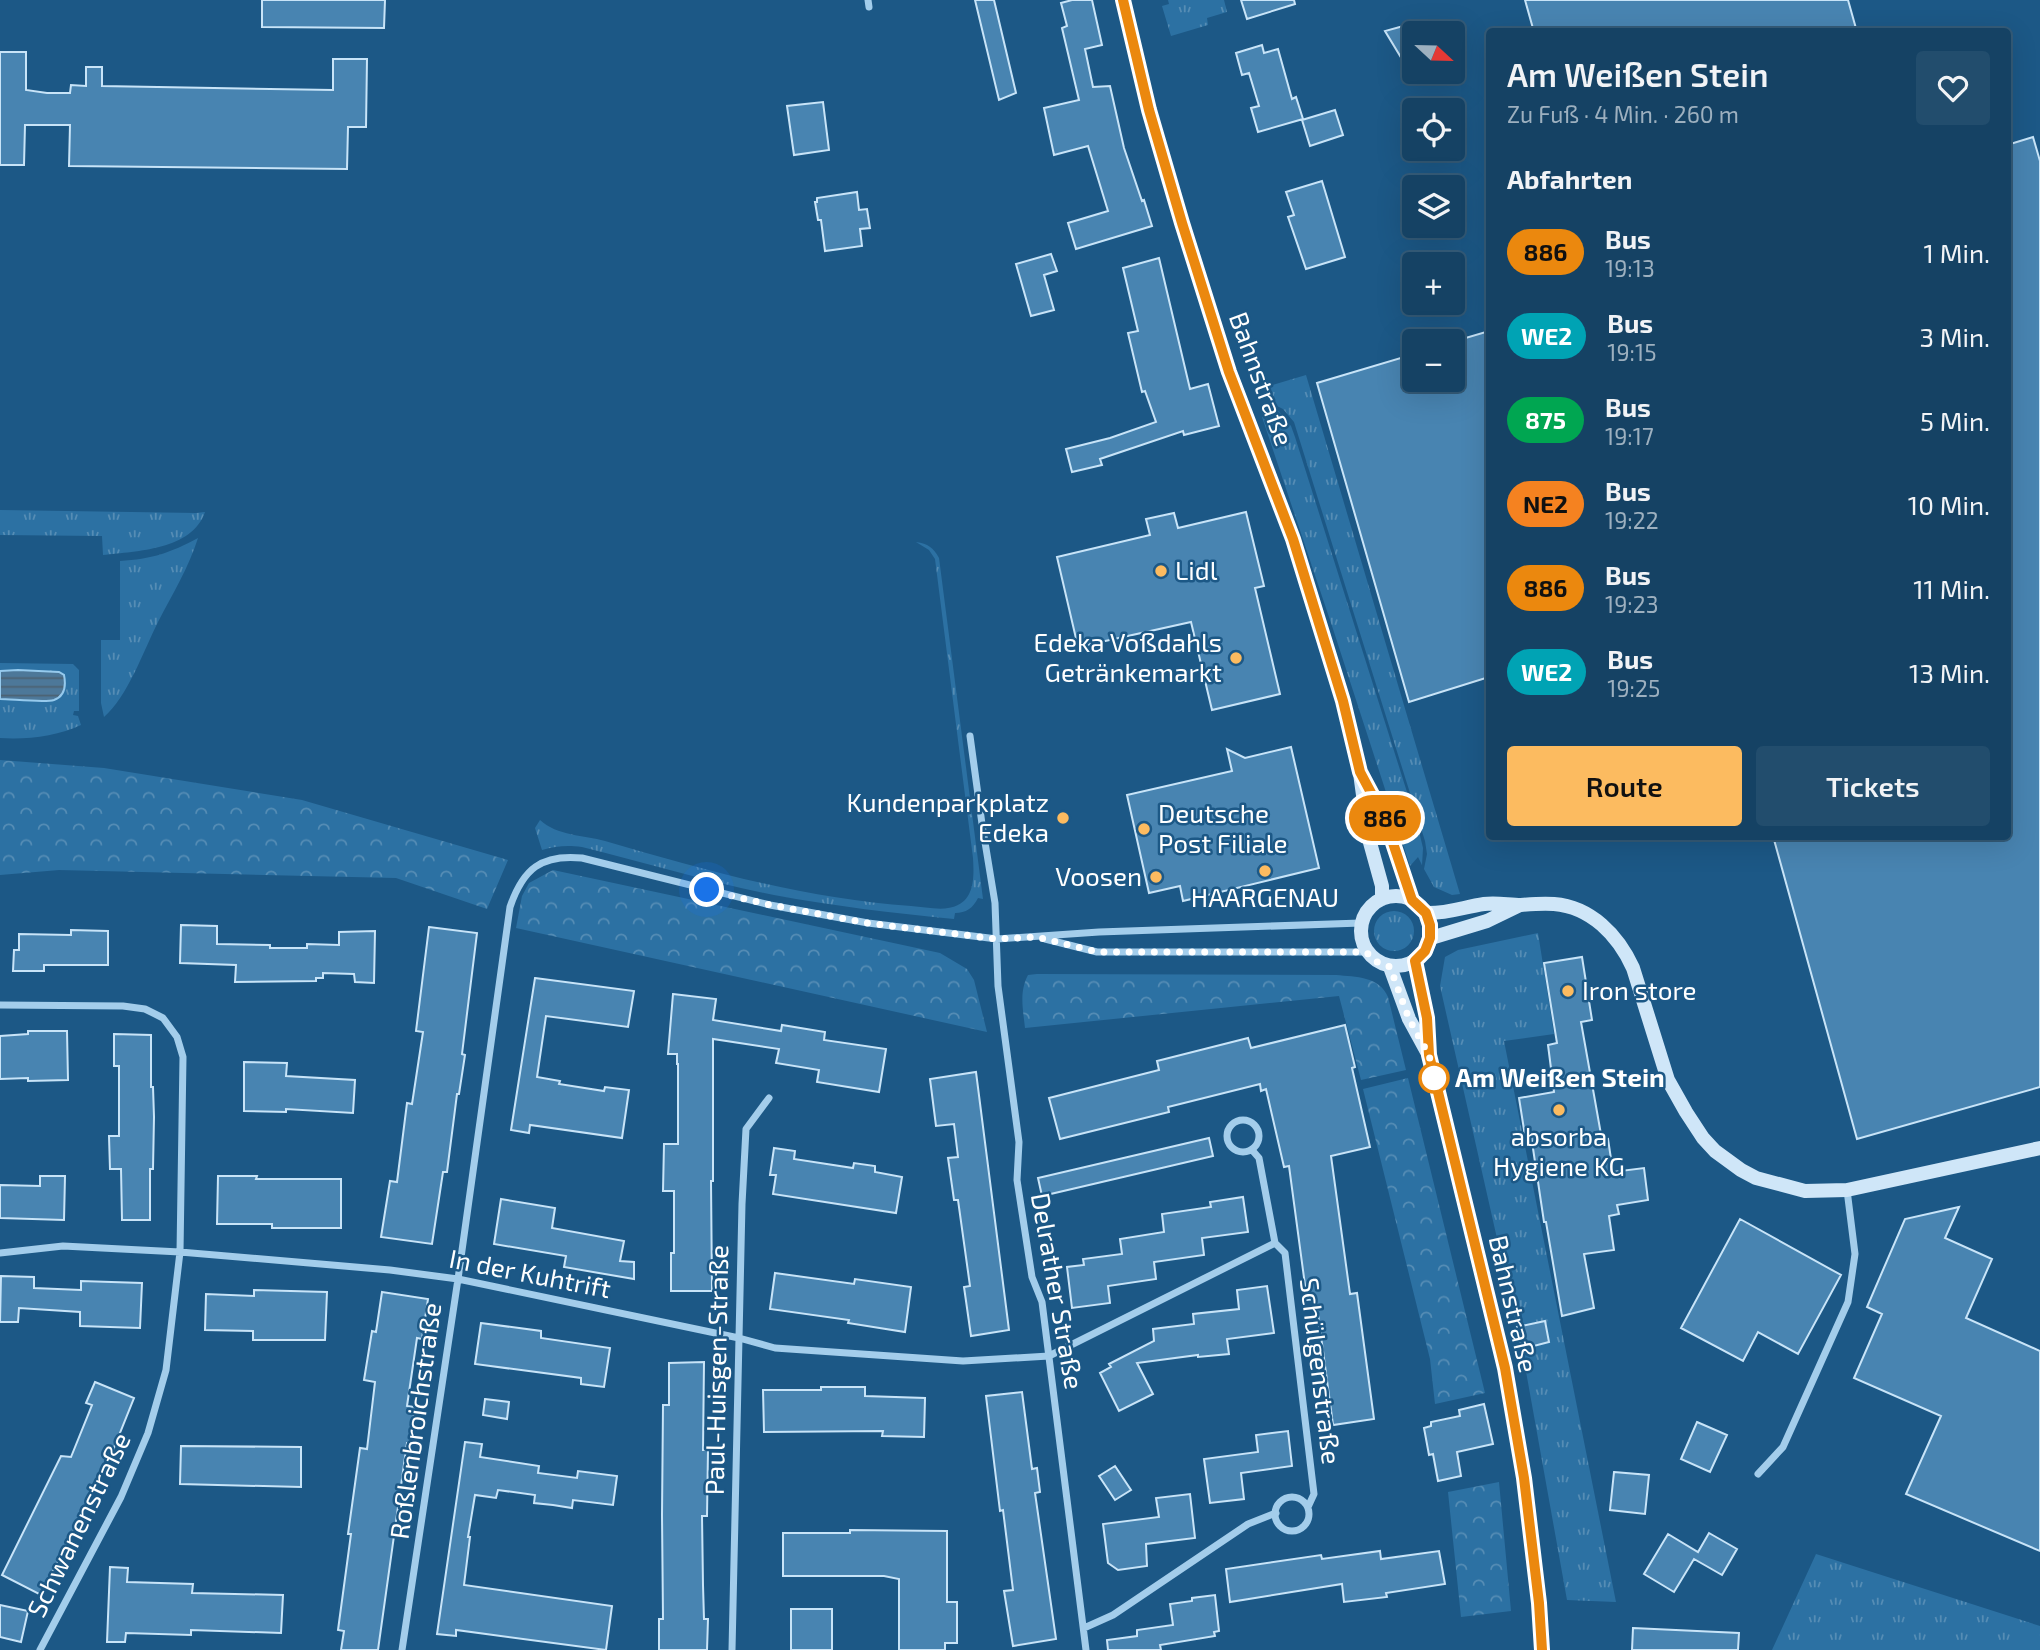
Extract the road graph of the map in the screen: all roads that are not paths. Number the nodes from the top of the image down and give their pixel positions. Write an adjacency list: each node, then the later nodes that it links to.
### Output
1 (1123, 0): 3 (street, Bahnstraße)
2 (970, 736): 11 (street, Delrather Straße)
3 (1360, 772): 4 (street, Bahnstraße); 5 (street, Bahnstraße)
4 (1382, 899): 5 (street); 8 (street)
5 (1412, 900): 7 (street, Bahnstraße)
6 (1520, 905): 7 (street); 10 (street); 20 (street)
7 (1426, 913): 10 (street)
8 (1361, 923): 9 (street); 12 (street)
9 (1037, 937): 11 (street); 12 (street)
10 (1430, 938): 13 (street)
11 (997, 939): 24 (street, Roßlenbroichstraße); 26 (street, Delrather Straße)
12 (1366, 952): 14 (street)
13 (1415, 961): 14 (street); 16 (street, Bahnstraße)
14 (1390, 967): 16 (street, Bahnstraße)
15 (0, 1004): 22 (street, Schwanenstraße)
16 (1429, 1055): 35 (street, Bahnstraße)
17 (769, 1098): 25 (street, Paul-Huisgen-Straße)
18 (2040, 1148): 20 (street)
19 (1252, 1150): 19 (street, Schülgenstraße); 21 (street, Schülgenstraße)
20 (1847, 1190): 27 (street)
21 (1275, 1243): 26 (street); 28 (street, Schülgenstraße)
22 (180, 1252): 23 (street, In der Kuhtrift); 24 (street, In der Kuhtrift); 31 (street, Schwanenstraße)
23 (0, 1253)
24 (458, 1279): 25 (street, In der Kuhtrift); 32 (street, Roßlenbroichstraße)
25 (739, 1338): 26 (street, In der Kuhtrift); 33 (street, Paul-Huisgen-Straße)
26 (1049, 1356): 30 (street, Delrather Straße)
27 (1758, 1475)
28 (1308, 1507): 29 (street); 29 (street)
29 (1276, 1513): 30 (street)
30 (1084, 1628): 34 (street, Delrather Straße)
31 (40, 1650)
32 (402, 1650)
33 (732, 1650)
34 (1086, 1650)
35 (1542, 1650)

